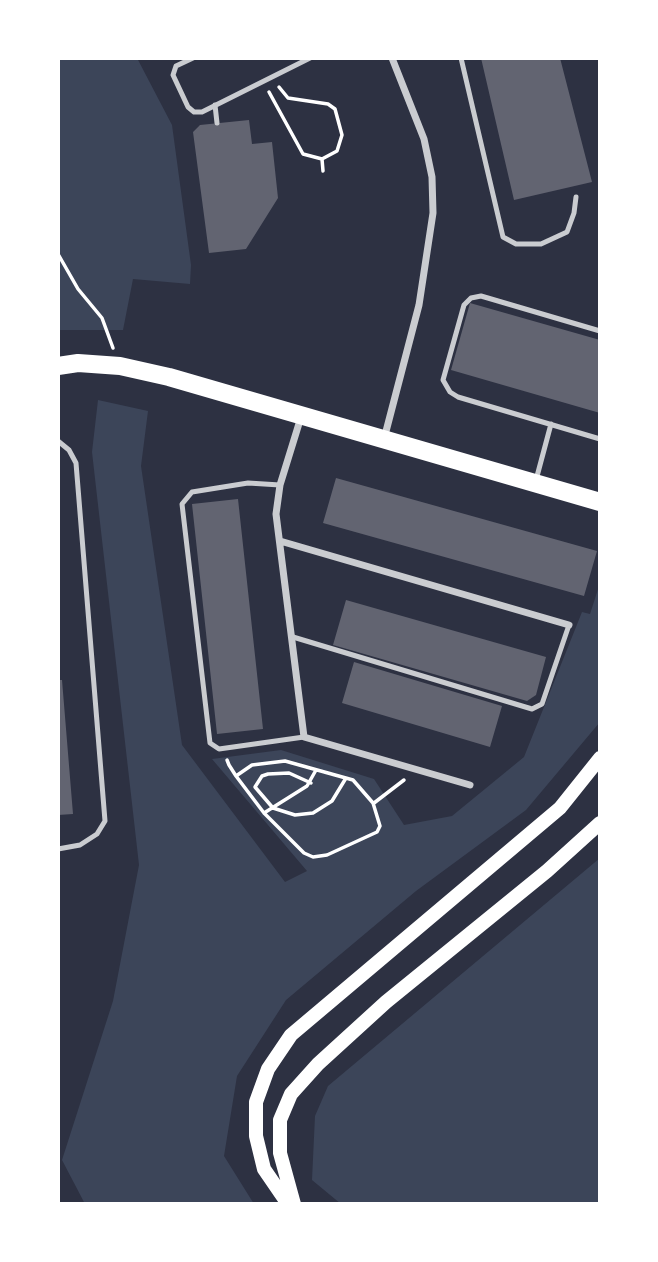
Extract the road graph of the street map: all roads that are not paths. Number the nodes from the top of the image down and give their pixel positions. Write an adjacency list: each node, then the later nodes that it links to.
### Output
1 (193, 58): 7 (lane)
2 (310, 58): 5 (lane)
3 (403, 58): 6 (lane)
4 (461, 58): 9 (lane)
5 (297, 60): 7 (lane)
6 (393, 60): 14 (street)
7 (215, 105): 8 (lane)
8 (217, 123)
9 (576, 197)
10 (600, 331): 13 (lane)
11 (58, 366): 12 (main road)
12 (301, 416): 14 (main road); 18 (street)
13 (551, 425): 15 (lane); 17 (lane)
14 (384, 439): 17 (main road)
15 (600, 439)
16 (58, 441): 27 (lane)
17 (535, 483): 19 (main road)
18 (280, 485): 20 (street); 23 (lane)
19 (600, 502)
20 (280, 541): 21 (street); 22 (street)
21 (569, 625): 22 (lane)
22 (293, 637): 23 (street)
23 (304, 737): 25 (street)
24 (600, 758): 28 (main road)
25 (470, 786)
26 (600, 823): 29 (main road)
27 (58, 849)
28 (288, 1204)
29 (294, 1204)

